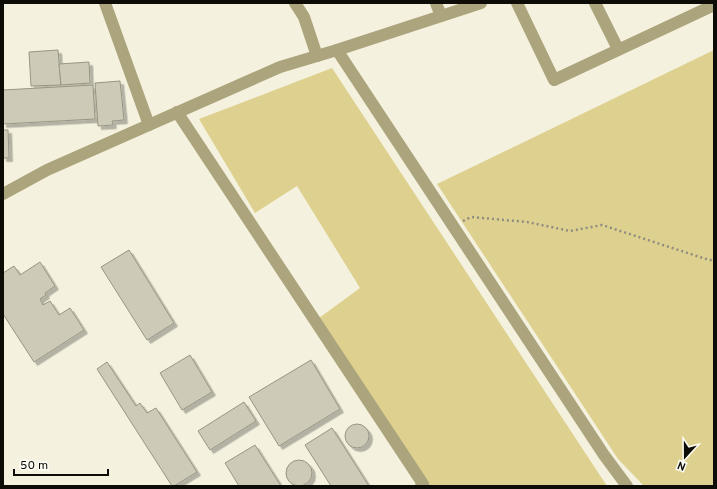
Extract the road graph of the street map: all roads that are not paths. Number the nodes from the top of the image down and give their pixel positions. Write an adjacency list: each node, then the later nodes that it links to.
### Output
1 (105, 3): 13 (street)
2 (295, 3): 11 (street)
3 (436, 3): 8 (street)
4 (481, 3): 8 (street)
5 (517, 3): 9 (street)
6 (595, 3): 9 (street)
7 (714, 5): 9 (street)
8 (441, 16): 10 (street)
9 (618, 49)
10 (337, 50): 11 (street); 16 (street)
11 (317, 56): 12 (street)
12 (177, 112): 13 (street); 15 (street)
13 (149, 125): 14 (street)
14 (3, 194)
15 (421, 486)
16 (627, 486)

